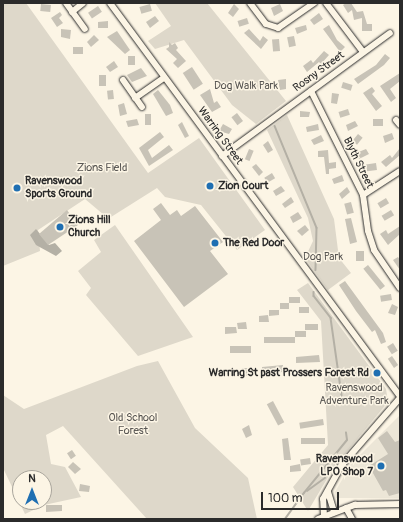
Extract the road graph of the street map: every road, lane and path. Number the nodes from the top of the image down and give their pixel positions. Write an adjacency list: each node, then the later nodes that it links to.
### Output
1 (66, 3): 7 (street)
2 (83, 3): 7 (street)
3 (110, 3): 11 (street, Warring Street)
4 (250, 3): 5 (street)
5 (314, 3)
6 (326, 3): 10 (street)
7 (72, 12): 8 (street)
8 (85, 29)
9 (390, 33): 10 (street, Rosny Street)
10 (363, 52): 13 (street, Rosny Street)
11 (164, 78): 14 (street); 16 (street, Warring Street)
12 (123, 80): 14 (street)
13 (311, 92): 16 (street, Rosny Street); 18 (street, Blyth Street)
14 (135, 98): 15 (street)
15 (142, 107)
16 (222, 156): 20 (street, Warring Street)
17 (400, 171): 18 (street)
18 (363, 194): 19 (street, Blyth Street)
19 (400, 288)
20 (400, 397): 21 (street)
21 (328, 492): 24 (street); 25 (street)
22 (400, 504): 23 (street)
23 (346, 508): 24 (street); 26 (street)
24 (334, 512): 25 (street)
25 (321, 517)
26 (352, 519)

